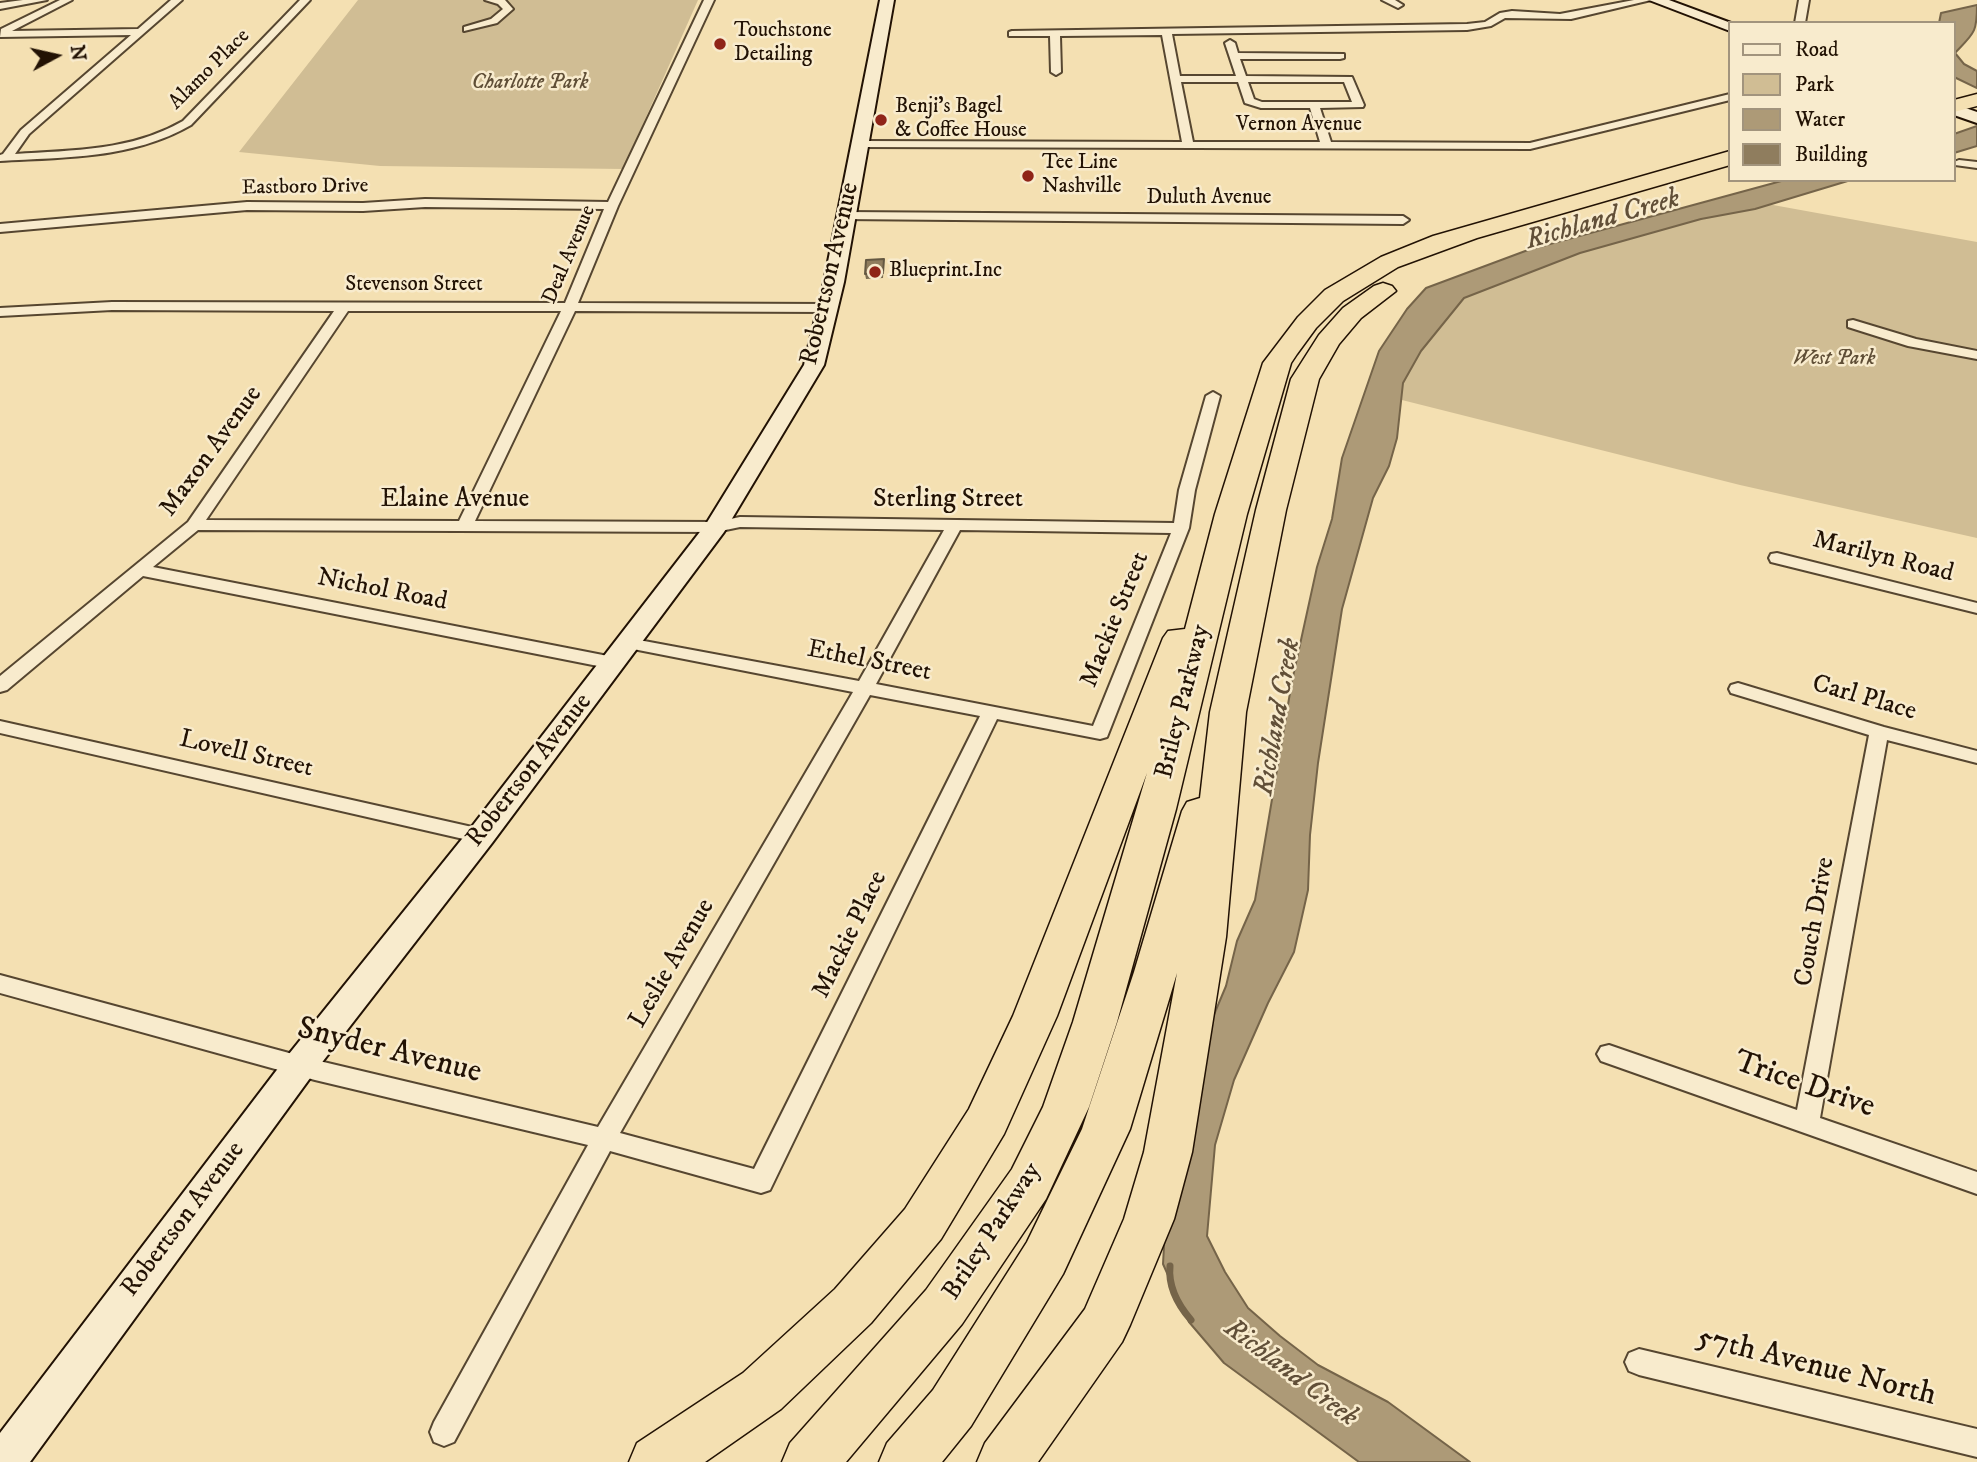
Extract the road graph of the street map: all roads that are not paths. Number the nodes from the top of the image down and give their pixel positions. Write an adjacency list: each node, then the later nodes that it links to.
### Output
1 (42, 0): 13 (street)
2 (67, 0): 18 (street)
3 (177, 0): 17 (street)
4 (304, 0): 35 (street, Alamo Place)
5 (490, 0): 16 (street)
6 (709, 0): 40 (street, Deal Avenue)
7 (887, 0): 32 (street, Robertson Avenue)
8 (1387, 0): 12 (street)
9 (1646, 0): 19 (street)
10 (1656, 0): 15 (street)
11 (1804, 0): 14 (street)
12 (1398, 5)
13 (0, 6)
14 (1800, 21)
15 (1728, 26)
16 (467, 29)
17 (139, 32): 18 (street); 35 (street)
18 (0, 33)
19 (1167, 33): 21 (street); 27 (street)
20 (1012, 34): 21 (street)
21 (1055, 34): 26 (street)
22 (1230, 43): 24 (street)
23 (1335, 44): 25 (street)
24 (1235, 56): 25 (street); 28 (street)
25 (1340, 56): 29 (street)
26 (1056, 72)
27 (1177, 79): 28 (street); 33 (street)
28 (1243, 79): 29 (street); 31 (street)
29 (1348, 79): 31 (street)
30 (1728, 97): 34 (street, Vernon Avenue)
31 (1314, 105): 34 (street)
32 (861, 144): 33 (street, Vernon Avenue); 41 (street, Robertson Avenue)
33 (1188, 145): 34 (street, Vernon Avenue)
34 (1327, 146)
35 (3, 157)
36 (1728, 159): 51 (highway, Briley Parkway)
37 (1959, 163): 38 (street)
38 (1977, 165)
39 (1728, 173): 65 (highway, Briley Parkway)
40 (612, 206): 43 (street, Eastboro Drive); 45 (street, Deal Avenue)
41 (846, 216): 42 (street, Duluth Avenue); 46 (street, Robertson Avenue)
42 (1403, 220)
43 (0, 228)
44 (344, 306): 45 (street, Stevenson Street); 47 (street, Stevenson Street); 52 (street, Maxon Avenue)
45 (570, 307): 46 (street, Stevenson Street); 53 (street, Deal Avenue)
46 (828, 308): 55 (street, Robertson Avenue)
47 (0, 312)
48 (1853, 324): 49 (street)
49 (1977, 355)
50 (1213, 396): 56 (street, Mackie Street)
51 (1231, 514): 82 (highway); 83 (highway, Briley Parkway)
52 (194, 525): 53 (street, Elaine Avenue); 58 (street, Maxon Avenue)
53 (465, 526): 55 (street, Elaine Avenue)
54 (954, 526): 55 (street, Sterling Street); 56 (street, Sterling Street); 62 (street, Leslie Avenue)
55 (716, 527): 60 (street, Robertson Avenue)
56 (1181, 528): 68 (street, Mackie Street)
57 (1777, 558): 59 (street, Marilyn Road)
58 (141, 570): 60 (street, Nichol Road); 61 (street, Maxon Avenue)
59 (1977, 608)
60 (620, 653): 62 (street, Ethel Street); 70 (street, Robertson Avenue)
61 (0, 686)
62 (865, 688): 64 (street, Ethel Street); 75 (street, Leslie Avenue)
63 (1738, 689): 67 (street, Carl Place)
64 (991, 712): 68 (street, Ethel Street); 76 (street, Mackie Place)
65 (1228, 712): 84 (highway); 85 (highway, Briley Parkway)
66 (0, 727): 70 (street, Lovell Street)
67 (1879, 732): 69 (street, Carl Place); 74 (street, Couch Drive)
68 (1100, 733)
69 (1977, 757)
70 (481, 836): 73 (street, Robertson Avenue)
71 (0, 984): 73 (street, Snyder Avenue)
72 (1609, 1054): 74 (street, Trice Drive)
73 (301, 1063): 75 (street, Snyder Avenue); 81 (street, Robertson Avenue)
74 (1807, 1121): 77 (street, Trice Drive)
75 (604, 1139): 76 (street, Snyder Avenue); 79 (street, Leslie Avenue)
76 (761, 1182)
77 (1977, 1183)
78 (1639, 1362): 80 (street, 57th Avenue North)
79 (444, 1433)
80 (1977, 1443)
81 (4, 1462)
82 (657, 1462)
83 (810, 1462)
84 (908, 1462)
85 (1005, 1462)

